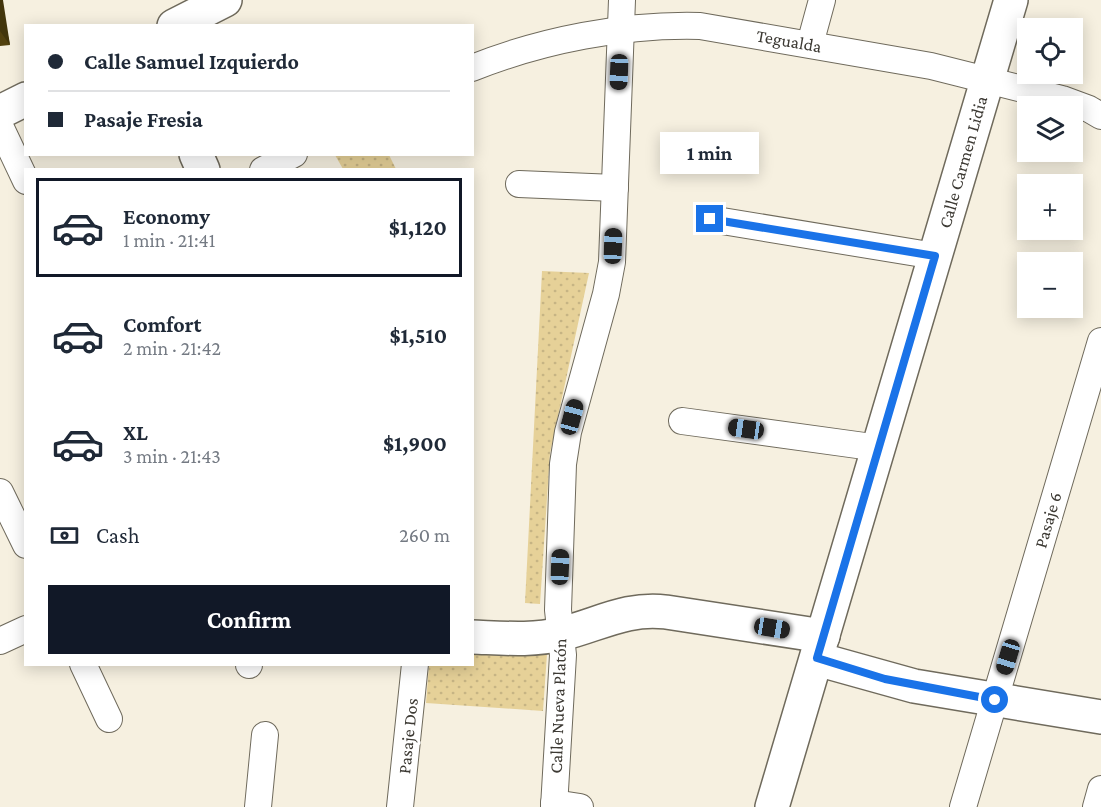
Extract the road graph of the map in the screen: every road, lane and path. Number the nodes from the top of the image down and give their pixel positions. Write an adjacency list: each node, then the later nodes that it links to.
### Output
1 (225, 0): 5 (street)
2 (622, 0): 6 (street, Calle Nueva Platón)
3 (822, 0): 7 (street)
4 (1011, 0): 9 (street, Calle Carmen Lidia)
5 (178, 24)
6 (621, 32): 7 (street, Tegualda); 8 (street, Tegualda); 18 (street, Calle Nueva Platón)
7 (810, 44): 9 (street, Tegualda)
8 (474, 67)
9 (988, 79): 12 (street, Tegualda); 20 (street, Calle Carmen Lidia)
10 (24, 100): 11 (street)
11 (0, 112)
12 (1101, 116)
13 (0, 126): 16 (street)
14 (290, 156): 15 (street)
15 (267, 168)
16 (24, 177)
17 (519, 184): 18 (street)
18 (615, 188): 27 (street, Calle Nueva Platón)
19 (710, 219): 20 (street)
20 (935, 256): 23 (street, Calle Carmen Lidia)
21 (1101, 341): 33 (street, Pasaje 6)
22 (682, 421): 23 (street)
23 (879, 448): 30 (street, Calle Carmen Lidia)
24 (0, 492): 25 (street)
25 (24, 541)
26 (24, 629): 29 (street)
27 (561, 634): 28 (street); 30 (street); 38 (street, Calle Nueva Platón)
28 (474, 637)
29 (0, 641)
30 (820, 647): 33 (street); 42 (street, Calle Carmen Lidia)
31 (84, 666): 35 (street)
32 (415, 666): 40 (street, Pasaje Dos)
33 (995, 700): 34 (street); 43 (street, Pasaje 6)
34 (1101, 717)
35 (109, 719)
36 (265, 735): 39 (street)
37 (1101, 789): 44 (street)
38 (554, 805): 41 (street)
39 (258, 807)
40 (400, 807)
41 (580, 807)
42 (772, 807)
43 (963, 807)
44 (1096, 807)

